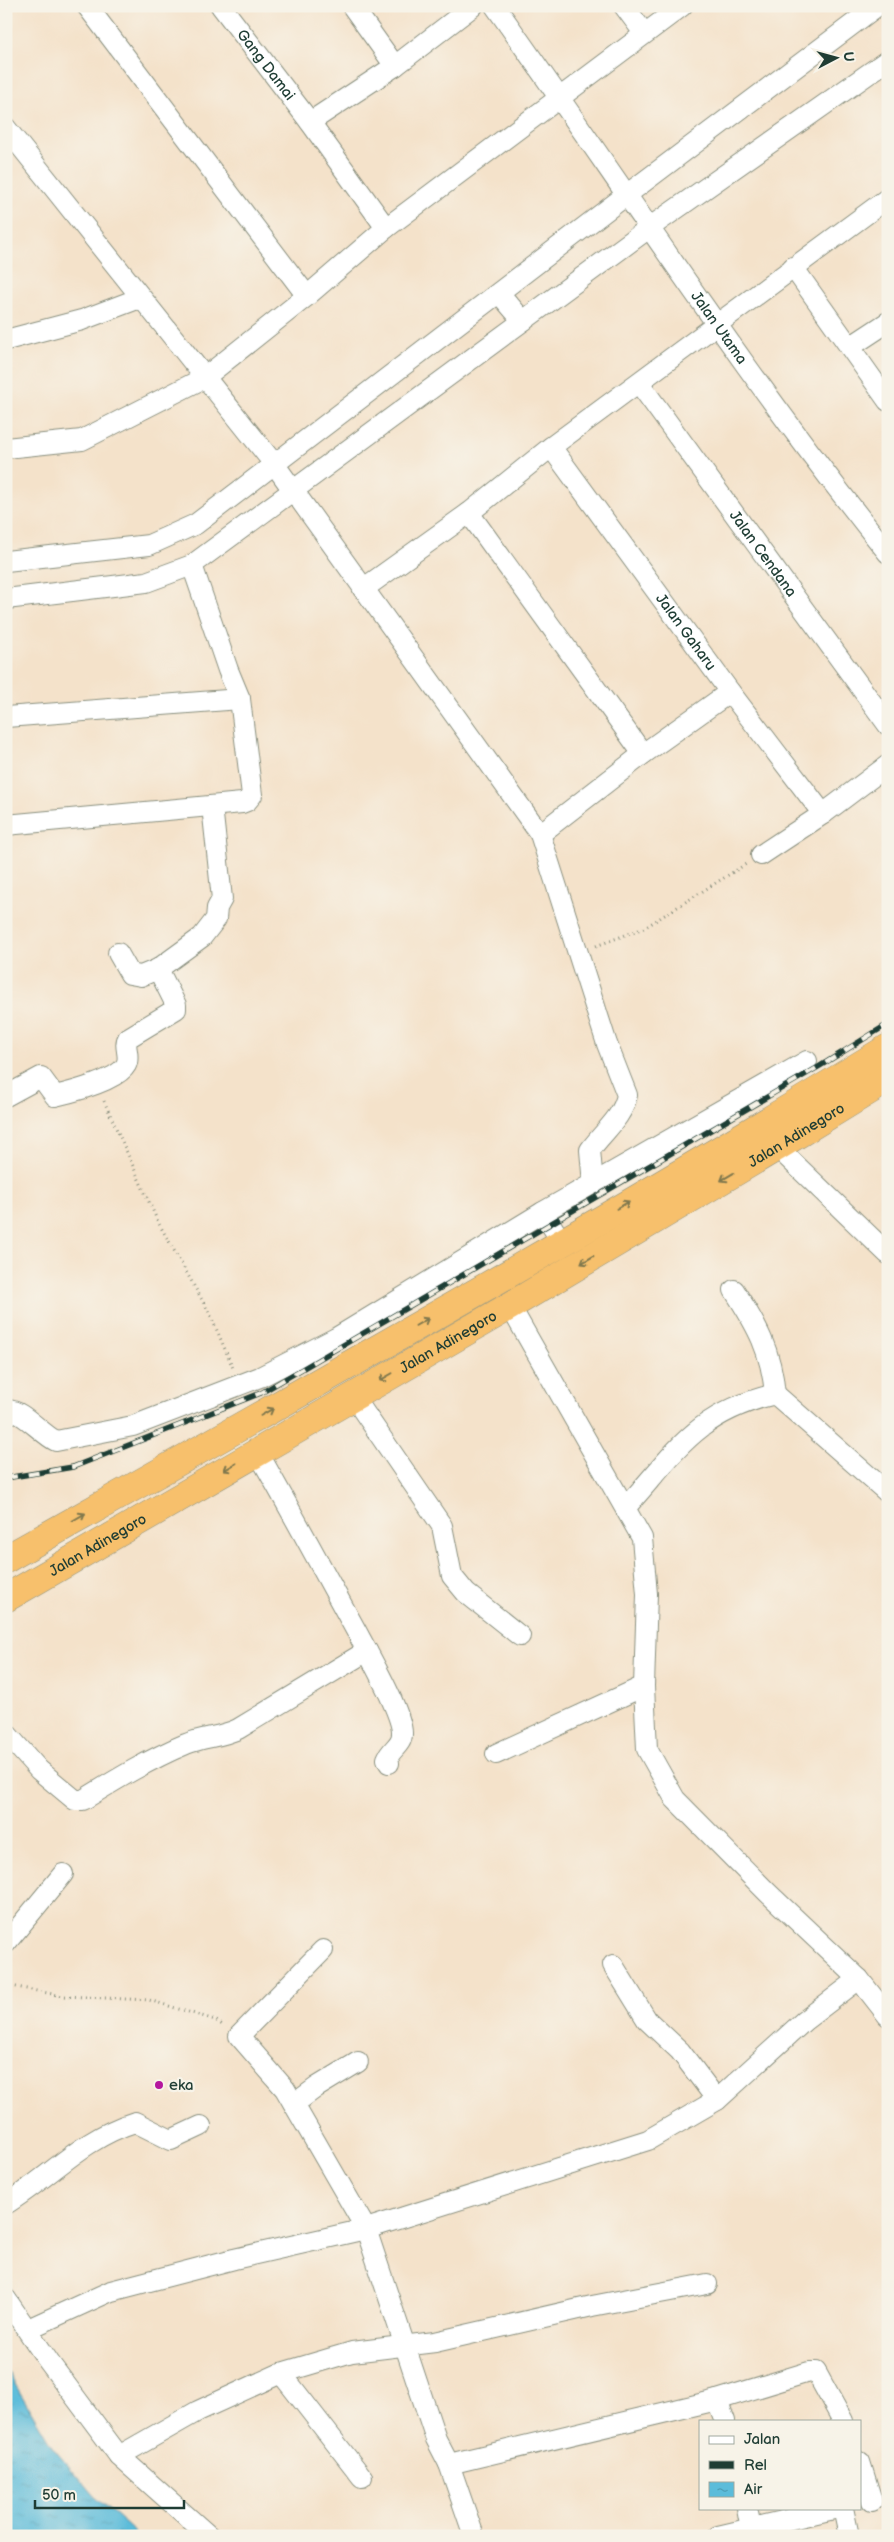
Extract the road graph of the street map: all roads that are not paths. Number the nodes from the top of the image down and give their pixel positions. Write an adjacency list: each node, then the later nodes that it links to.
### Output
1 (87, 6): 21 (street)
2 (220, 6): 13 (street, Gang Damai)
3 (352, 6): 11 (street)
4 (473, 6): 11 (street)
5 (494, 6): 12 (street, Jalan Utama)
6 (624, 6): 9 (street)
7 (682, 6): 9 (street)
8 (877, 6): 15 (street)
9 (644, 33): 12 (street)
10 (888, 60): 18 (street)
11 (396, 66): 13 (street)
12 (560, 98): 15 (street, Jalan Utama); 17 (street)
13 (310, 122): 17 (street, Gang Damai)
14 (6, 128): 22 (street)
15 (625, 196): 18 (street, Jalan Utama); 20 (street)
16 (888, 198): 19 (street)
17 (386, 228): 21 (street)
18 (649, 228): 23 (street); 25 (street, Jalan Utama)
19 (793, 267): 25 (street); 27 (street)
20 (499, 293): 23 (street); 33 (street)
21 (307, 296): 28 (street)
22 (140, 298): 26 (street); 28 (street)
23 (523, 321): 34 (street)
24 (888, 322): 27 (street)
25 (716, 324): 29 (street); 36 (street, Jalan Utama)
26 (6, 340)
27 (850, 347): 30 (street)
28 (204, 378): 32 (street); 33 (street)
29 (639, 383): 31 (street); 44 (street, Jalan Cendana)
30 (888, 401)
31 (551, 447): 35 (street); 41 (street, Jalan Gaharu)
32 (6, 448)
33 (275, 464): 34 (street); 37 (street)
34 (295, 491): 38 (street); 39 (street)
35 (469, 513): 39 (street); 45 (street)
36 (888, 553)
37 (6, 561)
38 (192, 565): 40 (street); 42 (street)
39 (363, 589): 50 (street)
40 (6, 599)
41 (730, 692): 45 (street); 48 (street, Jalan Gaharu)
42 (240, 699): 43 (street); 47 (street)
43 (6, 717)
44 (888, 725)
45 (643, 754): 50 (street)
46 (888, 765): 48 (street)
47 (212, 806): 49 (street); 53 (street)
48 (823, 814): 51 (street)
49 (6, 825)
50 (540, 834): 59 (street)
51 (761, 855)
52 (118, 953): 53 (street)
53 (158, 969): 57 (street)
54 (888, 1048): 61 (highway, Jalan Adinegoro, one-way to 54)
55 (807, 1061): 59 (street)
56 (888, 1079): 58 (highway, Jalan Adinegoro)
57 (6, 1096)
58 (778, 1147): 62 (street); 64 (highway, Jalan Adinegoro, one-way to 64)
59 (593, 1184): 60 (street)
60 (543, 1212): 61 (street); 67 (street)
61 (561, 1241): 71 (highway, Jalan Adinegoro, one-way to 61)
62 (888, 1254)
63 (734, 1290): 65 (street)
64 (510, 1306): 66 (highway, Jalan Adinegoro, one-way to 66); 70 (street)
65 (775, 1394): 69 (street); 70 (street)
66 (353, 1396): 68 (highway, Jalan Adinegoro); 75 (street)
67 (6, 1410)
68 (257, 1451): 73 (highway, Jalan Adinegoro, one-way to 73); 76 (street)
69 (888, 1493)
70 (626, 1506): 77 (street)
71 (44, 1538): 72 (highway, Jalan Adinegoro); 73 (highway)
72 (6, 1558)
73 (59, 1568): 74 (highway, Jalan Adinegoro)
74 (7, 1591)
75 (520, 1636)
76 (367, 1652): 78 (street); 80 (street)
77 (644, 1686): 79 (street); 85 (street)
78 (6, 1733)
79 (496, 1754)
80 (389, 1763)
81 (63, 1874): 82 (street)
82 (6, 1943)
83 (323, 1950): 89 (street)
84 (613, 1965): 88 (street)
85 (859, 1979): 86 (street); 88 (street)
86 (888, 2016)
87 (358, 2062): 89 (street)
88 (717, 2100): 92 (street)
89 (294, 2104): 92 (street)
90 (201, 2126): 91 (street)
91 (6, 2204)
92 (366, 2229): 95 (street); 96 (street)
93 (707, 2284): 96 (street)
94 (6, 2299): 95 (street)
95 (28, 2329): 101 (street)
96 (406, 2347): 97 (street); 102 (street)
97 (281, 2374): 101 (street); 104 (street)
98 (718, 2400): 99 (street); 100 (street); 102 (street)
99 (725, 2420)
100 (842, 2420)
101 (119, 2456): 110 (street)
102 (449, 2464): 111 (street)
103 (862, 2468): 105 (street)
104 (362, 2477)
105 (874, 2501)
106 (747, 2510): 109 (street)
107 (829, 2510): 109 (street)
108 (843, 2510): 113 (street)
109 (751, 2528): 112 (street)
110 (209, 2536)
111 (474, 2536)
112 (718, 2536)
113 (849, 2536)

